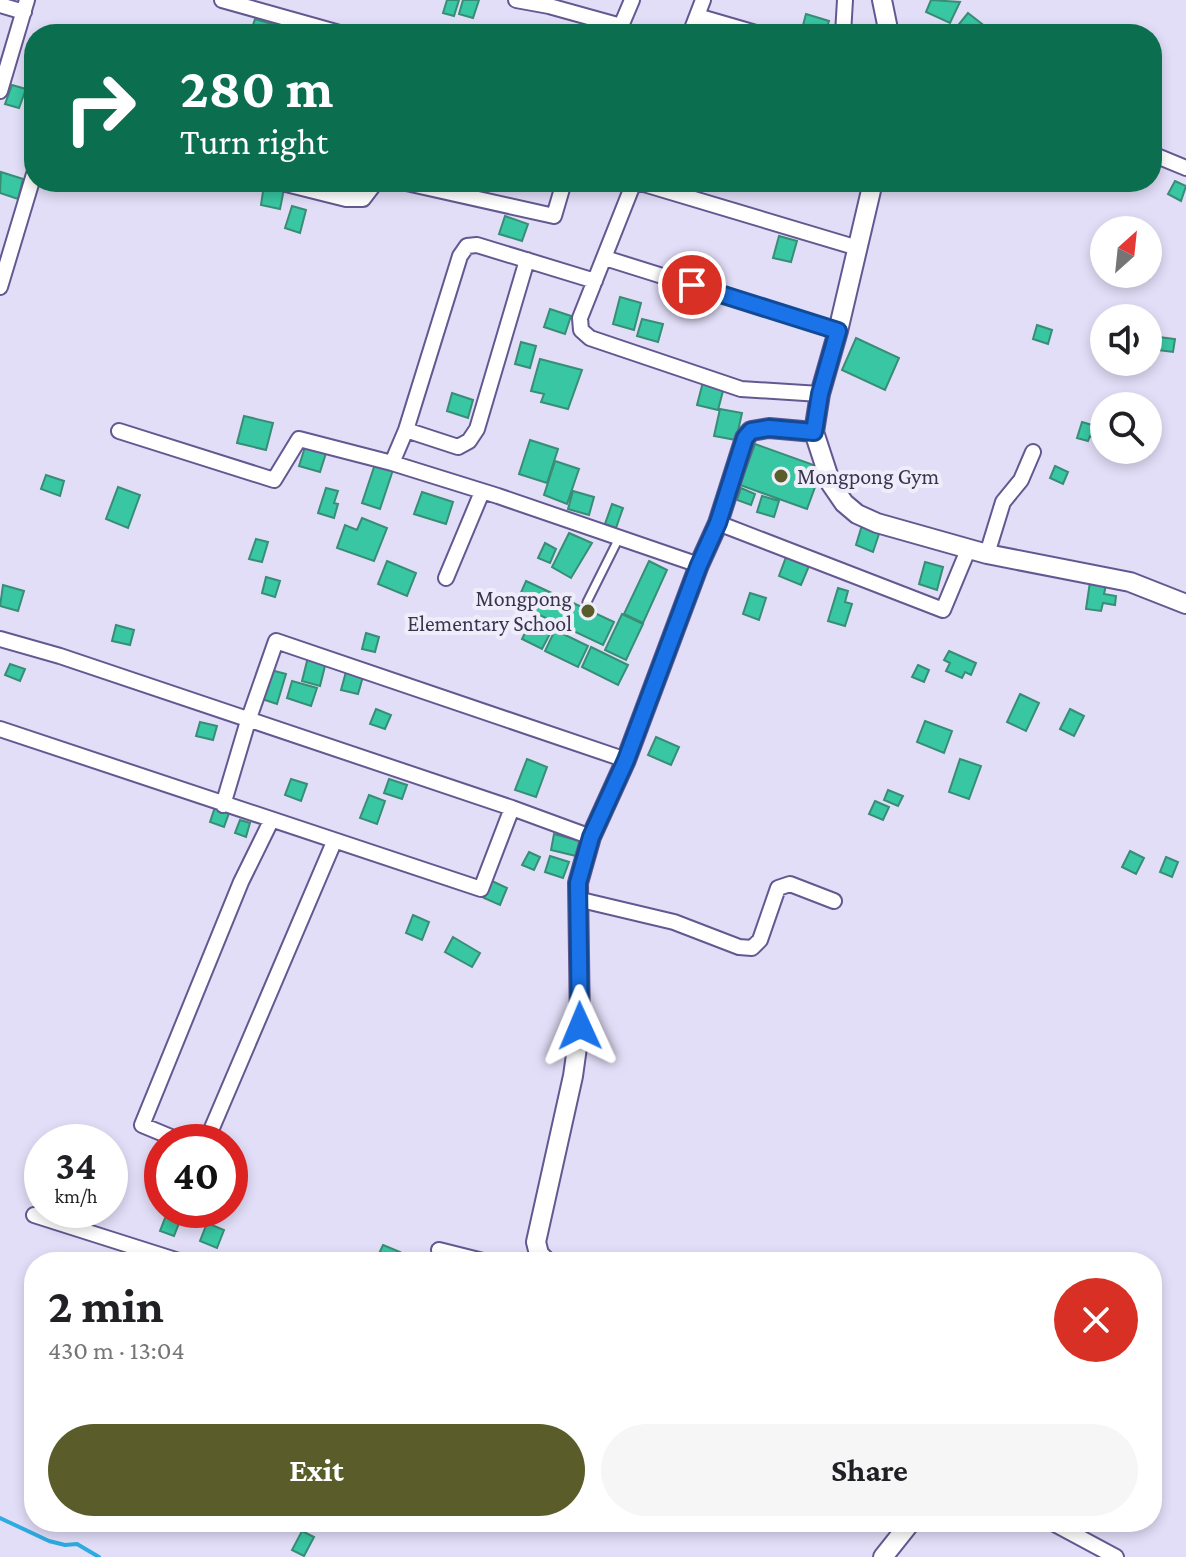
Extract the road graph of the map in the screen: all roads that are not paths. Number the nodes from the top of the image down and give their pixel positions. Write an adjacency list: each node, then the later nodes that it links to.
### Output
1 (222, 0): 11 (street)
2 (516, 0): 7 (street)
3 (632, 0): 13 (street)
4 (703, 0): 10 (street)
5 (845, 0): 16 (street)
6 (882, 0): 17 (street)
7 (551, 3): 12 (street)
8 (0, 5): 9 (street)
9 (26, 6): 18 (street)
10 (697, 16): 14 (street); 15 (street)
11 (307, 24)
12 (615, 24)
13 (622, 24)
14 (694, 24)
15 (725, 24)
16 (845, 24)
17 (891, 24)
18 (18, 31): 19 (street); 20 (street)
19 (24, 32)
20 (0, 91)
21 (1162, 158): 22 (street)
22 (1186, 168)
23 (29, 192): 35 (street)
24 (318, 192): 25 (street)
25 (368, 192)
26 (447, 192): 27 (street)
27 (561, 192)
28 (632, 192): 32 (street)
29 (670, 192): 31 (street)
30 (867, 192): 31 (street)
31 (858, 248): 36 (street)
32 (605, 258): 34 (street); 36 (street)
33 (527, 260): 34 (street); 38 (street); 38 (street)
34 (595, 281): 37 (street)
35 (0, 287)
36 (838, 331): 37 (street)
37 (820, 394): 40 (street)
38 (406, 430): 42 (street)
39 (119, 431): 42 (street)
40 (814, 432): 44 (street); 46 (street)
41 (1033, 452): 46 (street)
42 (392, 463): 43 (street)
43 (482, 492): 45 (street); 48 (street)
44 (718, 523): 46 (street); 47 (street)
45 (619, 538): 47 (street); 49 (lane)
46 (978, 552): 50 (street)
47 (699, 565): 54 (street)
48 (446, 578)
49 (587, 602)
50 (1186, 604)
51 (0, 639): 52 (street)
52 (248, 721): 54 (street); 55 (street); 56 (street)
53 (0, 729): 55 (street)
54 (626, 760): 58 (street)
55 (223, 805): 57 (street)
56 (512, 808): 58 (street); 59 (street)
57 (271, 821): 59 (street); 63 (street)
58 (591, 837): 60 (street)
59 (334, 842): 62 (street)
60 (577, 899): 61 (street); 68 (street)
61 (834, 901)
62 (214, 1124)
63 (144, 1126)
64 (75, 1228): 66 (street)
65 (439, 1250): 67 (street)
66 (151, 1252)
67 (447, 1252)
68 (538, 1252)
69 (903, 1532): 71 (street)
70 (1070, 1532): 72 (street)
71 (883, 1557)
72 (1116, 1557)

